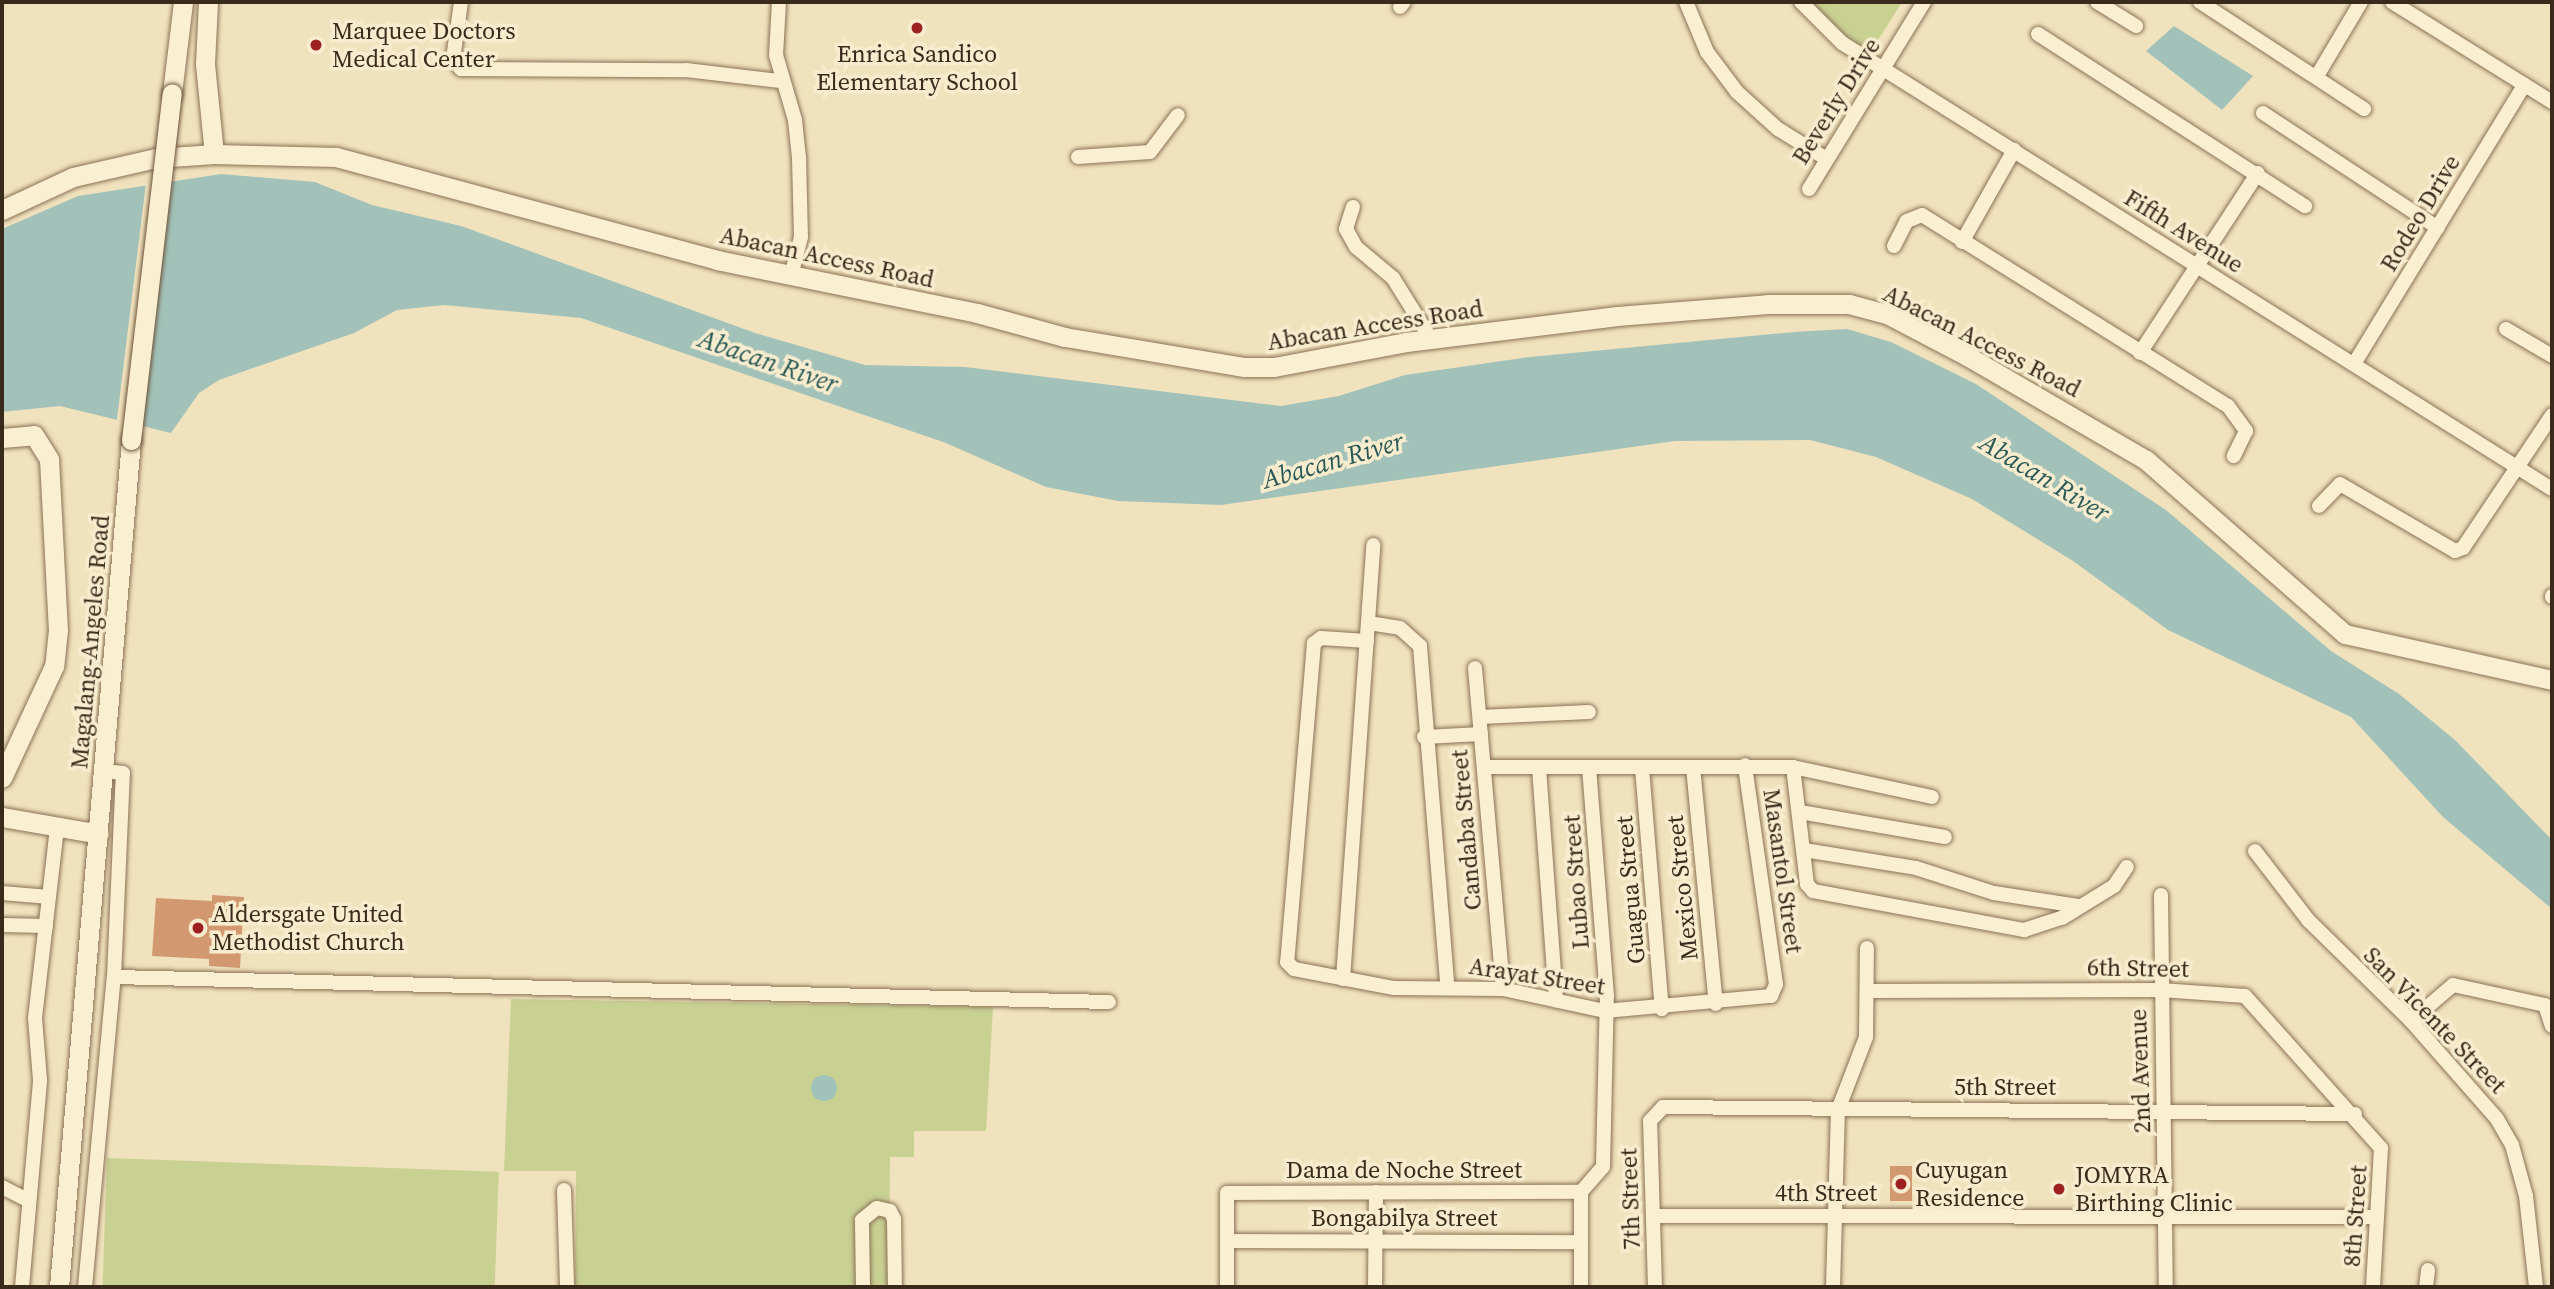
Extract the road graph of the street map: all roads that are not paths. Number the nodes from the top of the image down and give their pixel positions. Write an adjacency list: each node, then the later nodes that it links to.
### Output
1 (183, 2): 63 (street, Magalang-Angeles Road, bridge)
2 (208, 2): 23 (street)
3 (461, 2): 16 (street)
4 (779, 2): 16 (street)
5 (1686, 2): 25 (street)
6 (1801, 2): 14 (street, Fifth Avenue)
7 (1924, 2): 14 (street, Beverly Drive)
8 (2097, 2): 12 (street)
9 (2200, 2): 15 (street)
10 (2361, 2): 15 (street)
11 (2392, 2): 17 (street)
12 (2136, 26)
13 (2038, 34): 26 (street)
14 (1884, 70): 22 (street, Fifth Avenue); 25 (street, Beverly Drive)
15 (2317, 76): 19 (street)
16 (780, 81): 35 (street)
17 (2524, 85): 18 (street); 31 (street, Rodeo Drive)
18 (2552, 102)
19 (2364, 109)
20 (2263, 113): 31 (street)
21 (1178, 116): 24 (street)
22 (2014, 150): 32 (street); 34 (street, Fifth Avenue)
23 (214, 153): 30 (street, Abacan Access Road); 35 (street, Abacan Access Road)
24 (1078, 157)
25 (1825, 158): 27 (street, Beverly Drive)
26 (2258, 173): 28 (street); 34 (street)
27 (1808, 189)
28 (2305, 206)
29 (1353, 207): 37 (street)
30 (2, 210)
31 (2438, 228): 40 (street, Rodeo Drive)
32 (1962, 242): 33 (street); 38 (street)
33 (1894, 246)
34 (2199, 268): 38 (street); 40 (street, Fifth Avenue)
35 (791, 276): 37 (street, Abacan Access Road)
36 (2505, 329): 39 (street)
37 (1431, 339): 51 (street, Abacan Access Road)
38 (2140, 353): 43 (street)
39 (2552, 356)
40 (2354, 365): 44 (street, Fifth Avenue)
41 (2552, 415): 44 (street)
42 (2, 438): 64 (street)
43 (2234, 456)
44 (2519, 468): 45 (street, Fifth Avenue); 46 (street)
45 (2552, 489)
46 (2319, 506)
47 (1373, 545): 48 (street)
48 (1369, 623): 49 (street); 55 (street)
49 (1367, 641): 82 (street); 82 (street, Arayat Street)
50 (1475, 668): 53 (street, Candaba Street)
51 (2552, 680)
52 (1589, 712): 53 (street)
53 (1480, 717): 54 (street, Candaba Street)
54 (1481, 734): 55 (street); 57 (street, Candaba Street)
55 (1424, 737): 84 (street)
56 (1745, 765): 58 (street); 59 (street); 83 (street, Masantol Street)
57 (1484, 767): 60 (street); 85 (street, Candaba Street)
58 (1693, 767): 62 (street); 90 (street, Mexico Street)
59 (1793, 767): 65 (street); 66 (street)
60 (1539, 768): 61 (street); 88 (street)
61 (1589, 768): 62 (street); 92 (street, Lubao Street)
62 (1642, 768): 91 (street, Guagua Street)
63 (104, 771): 69 (street, Magalang-Angeles Road); 81 (street)
64 (2, 778)
65 (1932, 797)
66 (1800, 812): 70 (street); 71 (street)
67 (2, 817): 68 (street)
68 (57, 829): 69 (street); 76 (street)
69 (99, 834): 104 (street, Magalang-Angeles Road)
70 (1945, 836)
71 (1804, 850): 77 (street); 77 (street)
72 (2255, 851): 93 (street, San Vicente Street)
73 (2127, 867): 77 (street)
74 (2, 893): 76 (street)
75 (2161, 895): 86 (street, 2nd Avenue)
76 (49, 897): 79 (street)
77 (2078, 906)
78 (2, 925): 79 (street)
79 (46, 926): 105 (street)
80 (1867, 948): 87 (street)
81 (114, 977): 89 (street); 103 (street)
82 (1343, 979): 84 (street, Arayat Street)
83 (1776, 984): 90 (street, Arayat Street)
84 (1447, 985): 85 (street, Arayat Street)
85 (1503, 989): 88 (street, Arayat Street)
86 (2161, 990): 87 (street, 6th Street); 96 (street, 2nd Avenue); 98 (street, 6th Street)
87 (1870, 991): 95 (street)
88 (1556, 1000): 92 (street, Arayat Street)
89 (1109, 1002)
90 (1716, 1004): 91 (street, Arayat Street)
91 (1662, 1009): 92 (street, Arayat Street)
92 (1605, 1011): 102 (street, Lubao Street)
93 (2411, 1021): 94 (street); 115 (street, San Vicente Street)
94 (2552, 1026)
95 (1838, 1110): 96 (street, 5th Street); 97 (street, 5th Street); 106 (street)
96 (2165, 1110): 98 (street, 5th Street); 107 (street, 2nd Avenue)
97 (1656, 1111): 108 (street, 7th Street)
98 (2355, 1114): 109 (street, 8th Street)
99 (2, 1187): 105 (street)
100 (564, 1190): 119 (street)
101 (1376, 1192): 102 (street, Dama de Noche Street); 110 (street); 111 (street, Dama de Noche Street)
102 (1581, 1192): 112 (street)
103 (92, 1196): 104 (street); 118 (street)
104 (67, 1197): 117 (street, Magalang-Angeles Road)
105 (28, 1200): 116 (street)
106 (1834, 1215): 107 (street, 4th Street); 108 (street, 4th Street); 126 (street)
107 (2166, 1215): 109 (street, 4th Street); 127 (street, 2nd Avenue)
108 (1654, 1216): 125 (street, 7th Street)
109 (2376, 1217): 128 (street, 8th Street)
110 (1376, 1240): 111 (street, Bongabilya Street); 112 (street, Bongabilya Street); 123 (street)
111 (1227, 1241): 122 (street)
112 (1581, 1242): 124 (street)
113 (2428, 1270): 129 (street)
114 (2552, 1282): 115 (street)
115 (2536, 1284)
116 (22, 1287)
117 (59, 1287)
118 (85, 1287)
119 (567, 1287)
120 (863, 1287): 121 (street)
121 (895, 1287)
122 (1227, 1287)
123 (1376, 1287)
124 (1581, 1287)
125 (1655, 1287)
126 (1833, 1287)
127 (2165, 1287)
128 (2373, 1287)
129 (2426, 1287)

